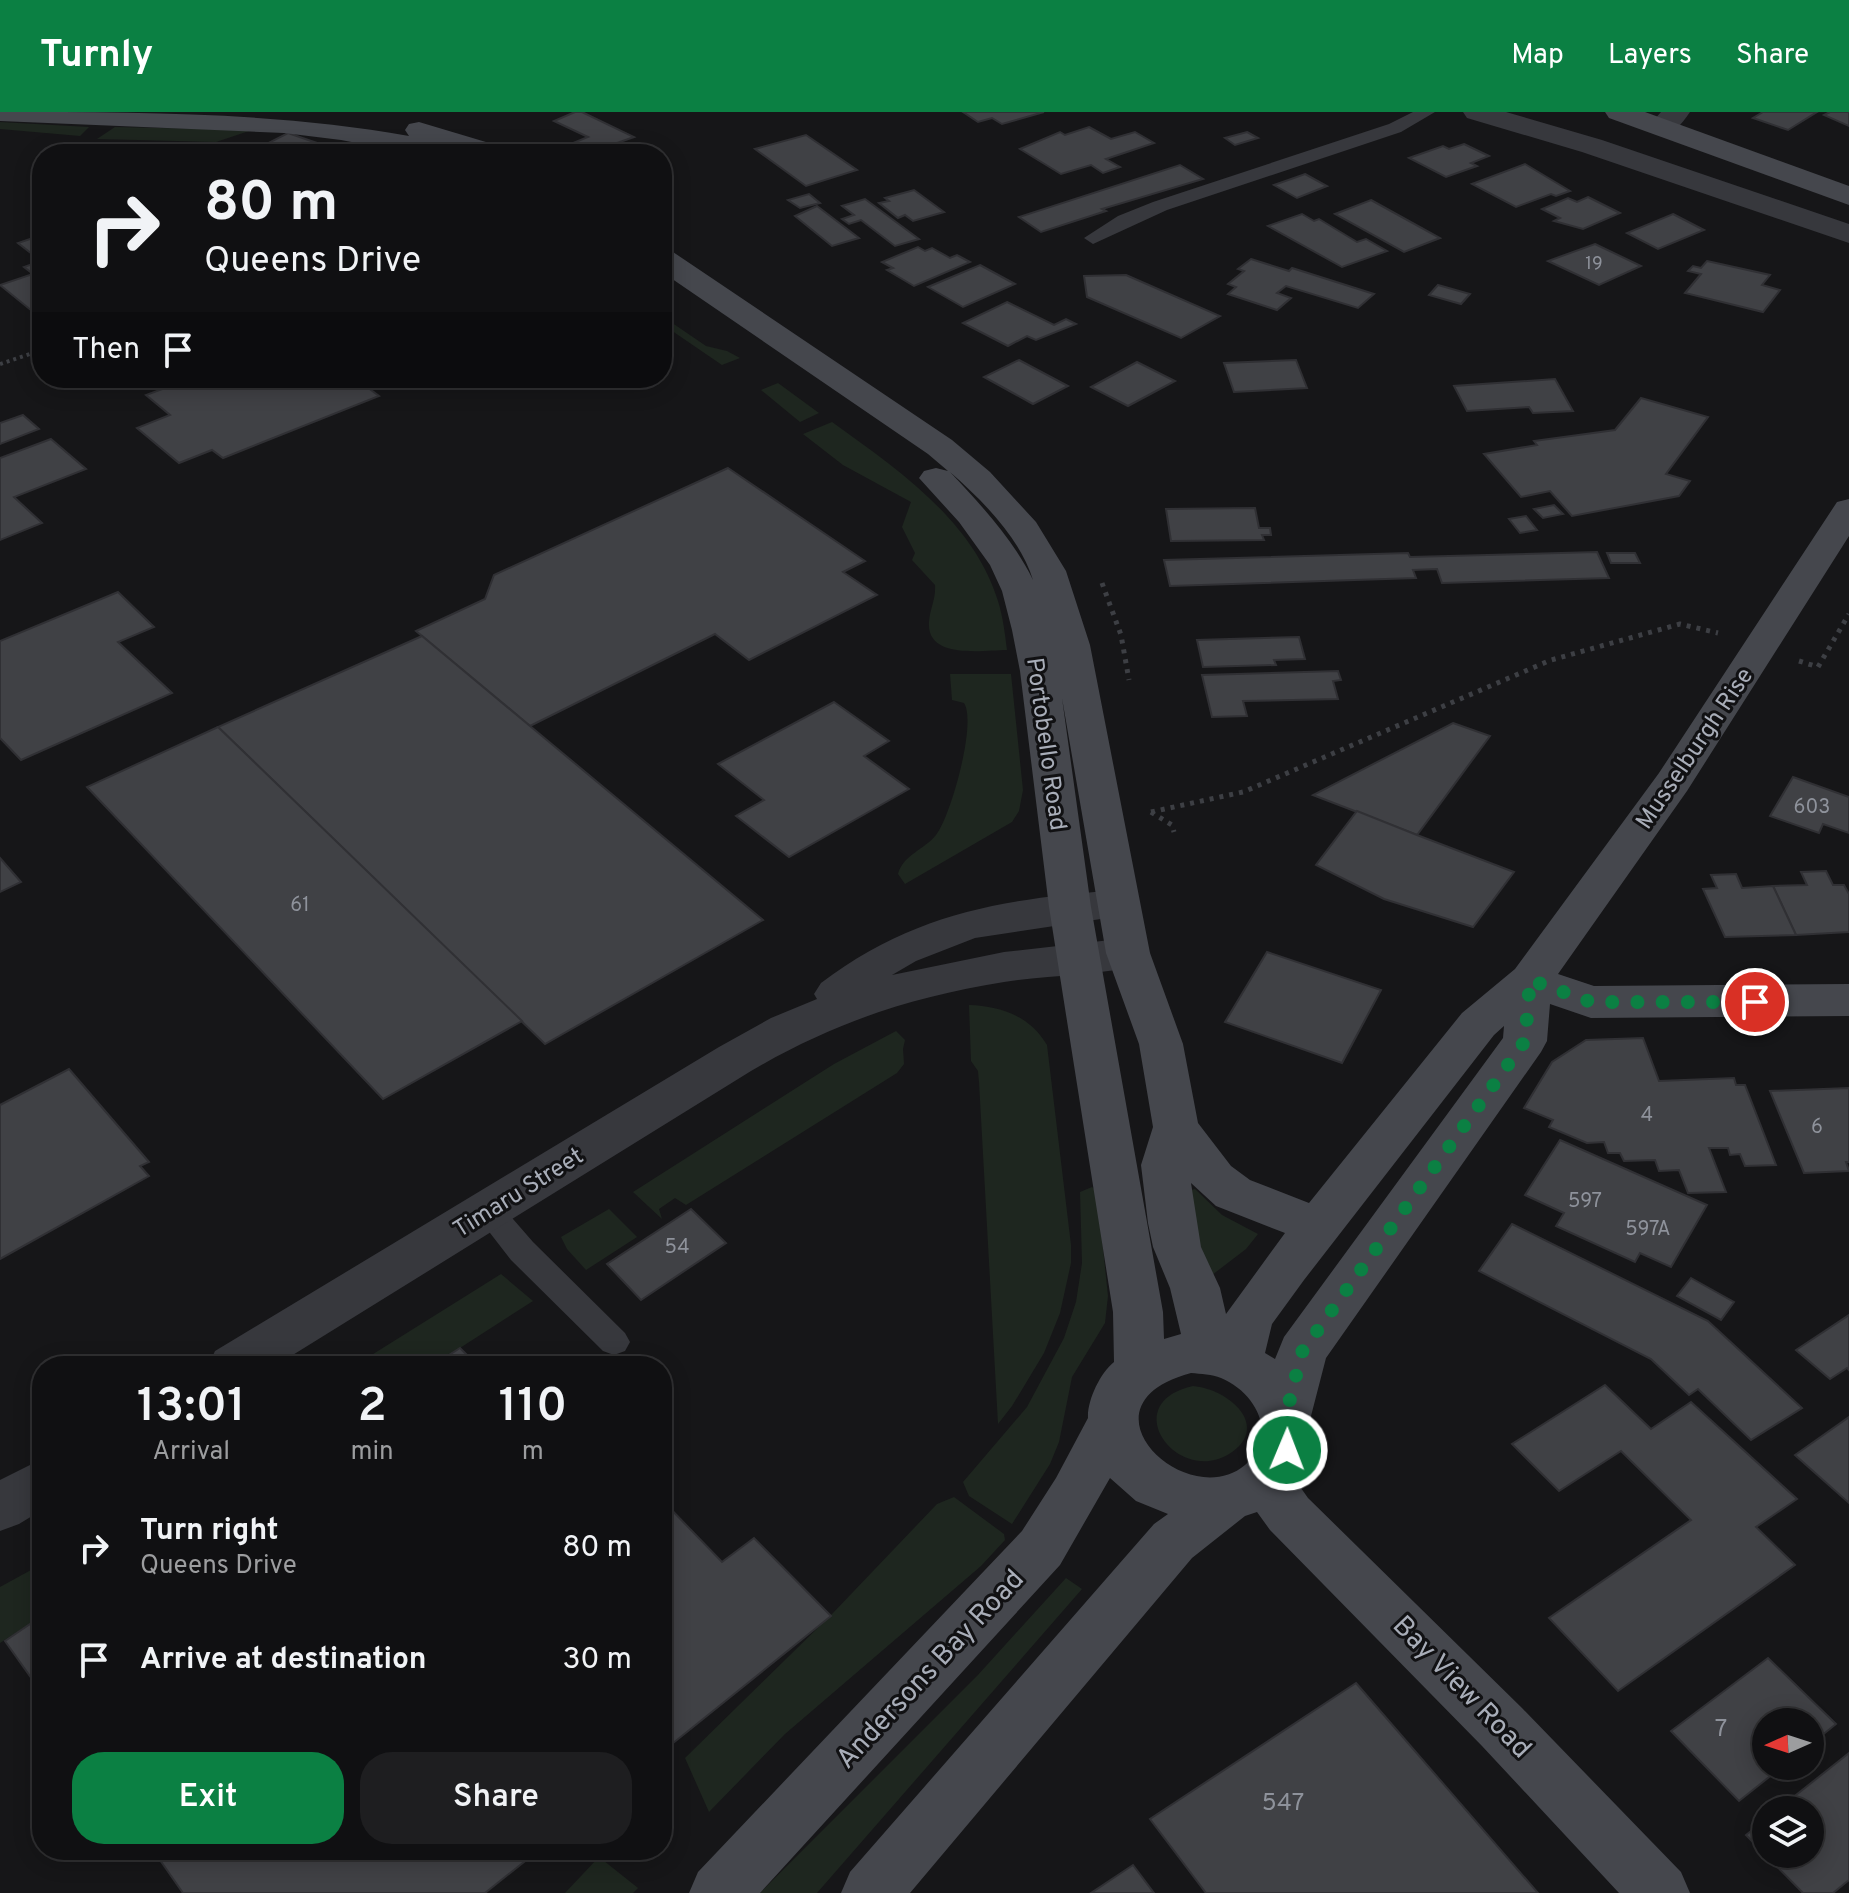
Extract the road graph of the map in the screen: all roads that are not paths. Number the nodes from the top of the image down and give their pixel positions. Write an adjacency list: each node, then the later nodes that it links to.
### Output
1 (315, 112): 8 (main road)
2 (1426, 112): 11 (lane)
3 (1477, 112): 10 (street)
4 (1619, 112): 6 (main road)
5 (0, 113): 7 (main road)
6 (1669, 120): 9 (main road)
7 (417, 144)
8 (467, 144)
9 (1849, 196)
10 (1849, 234)
11 (1093, 238)
12 (672, 265): 15 (main road, Portobello Road)
13 (672, 292): 16 (main road, Portobello Road)
14 (1849, 509): 19 (main road, Musselburgh Rise)
15 (1119, 904): 16 (street, Timaru Street); 17 (main road, Portobello Road)
16 (1070, 907): 18 (main road, Portobello Road); 21 (street, Timaru Street)
17 (1128, 953): 18 (street, Timaru Street); 22 (main road, Portobello Road)
18 (1078, 958): 21 (street, Timaru Street); 28 (main road, Portobello Road)
19 (1530, 980): 20 (main road); 24 (main road, Musselburgh Rise); 29 (main road)
20 (1849, 1000)
21 (804, 1021): 23 (street, Timaru Street)
22 (1176, 1127): 24 (main road, Portobello Road); 27 (main road, Portobello Road)
23 (488, 1211): 25 (lane); 26 (street, Timaru Street)
24 (1318, 1226): 27 (main road, Musselburgh Rise)
25 (614, 1342)
26 (249, 1356)
27 (1224, 1357): 28 (main road); 29 (main road)
28 (1139, 1368): 30 (main road)
29 (1286, 1415): 32 (main road)
30 (1112, 1423): 32 (main road); 34 (main road, Andersons Bay Road)
31 (32, 1488): 33 (street)
32 (1246, 1489): 35 (main road); 36 (main road, Bay View Road)
33 (0, 1508)
34 (719, 1893)
35 (871, 1893)
36 (1660, 1893)

